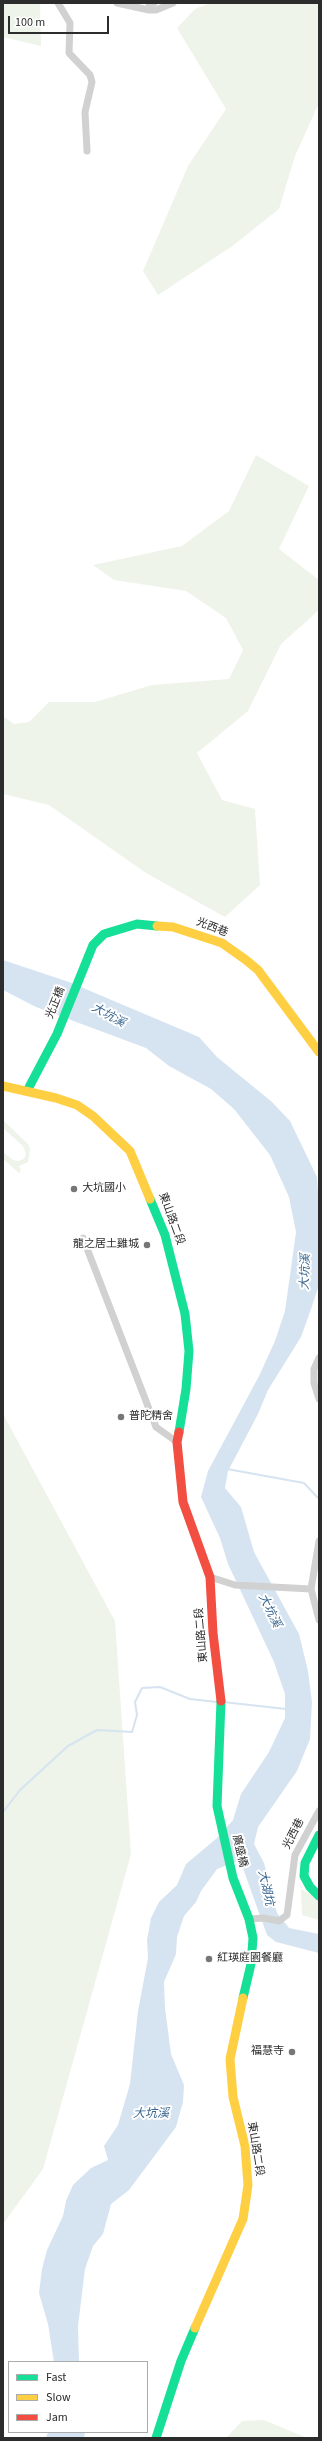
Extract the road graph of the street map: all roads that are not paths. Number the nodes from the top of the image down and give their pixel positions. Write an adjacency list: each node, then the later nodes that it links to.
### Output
1 (58, 3): 6 (street)
2 (117, 3): 5 (street)
3 (149, 3): 4 (street)
4 (154, 3)
5 (173, 3)
6 (87, 152)
7 (78, 981): 8 (main road, 光西巷); 10 (main road, 光正橋)
8 (319, 1052)
9 (3, 1086): 10 (main road, 東山路二段)
10 (27, 1091): 14 (main road, 東山路二段)
11 (83, 1238): 14 (street)
12 (319, 1358): 13 (street)
13 (319, 1399)
14 (177, 1442): 16 (main road, 東山路二段)
15 (319, 1541): 17 (street)
16 (210, 1578): 17 (street); 20 (main road, 東山路二段)
17 (311, 1589): 18 (street)
18 (319, 1620)
19 (319, 1811): 24 (street, 光西巷)
20 (222, 1830): 22 (main road, 廣盛橋)
21 (319, 1835): 23 (main road, 光西巷)
22 (233, 1878): 24 (main road, 東山路二段)
23 (319, 1896)
24 (249, 1919): 25 (main road, 東山路二段)
25 (156, 2438)

